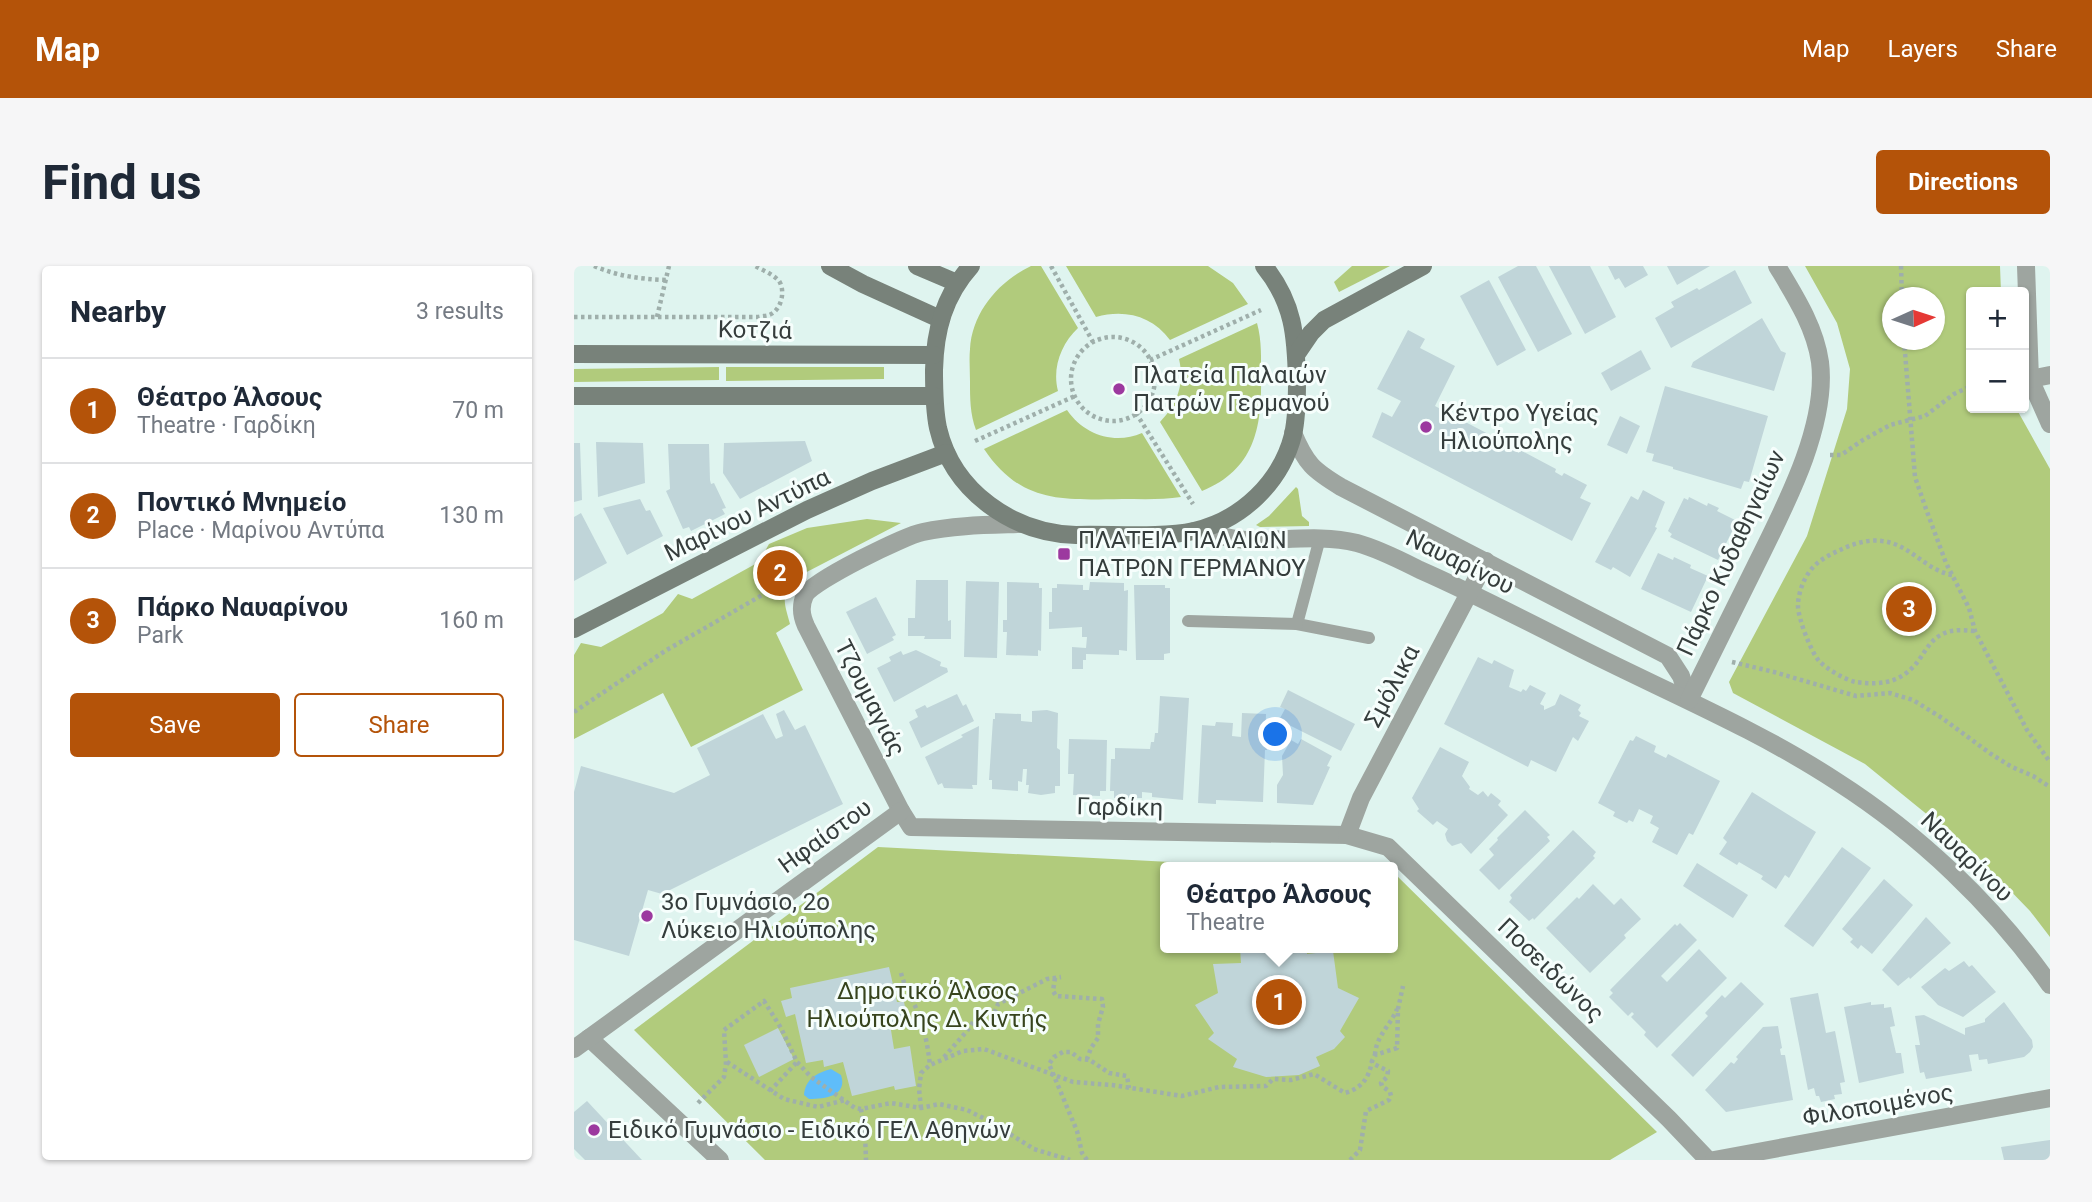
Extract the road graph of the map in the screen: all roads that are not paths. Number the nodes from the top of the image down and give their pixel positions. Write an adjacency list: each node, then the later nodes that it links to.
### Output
1 (830, 266): 8 (main road)
2 (917, 266): 7 (main road)
3 (1423, 266): 11 (main road)
4 (1777, 266): 28 (street, Πάρκο Κυδαθηναίων)
5 (2026, 266): 13 (street)
6 (1267, 267): 11 (main road)
7 (964, 272): 8 (main road)
8 (940, 319): 10 (main road)
9 (574, 354): 10 (main road, Κοτζιά)
10 (934, 355): 15 (main road)
11 (1296, 355): 17 (main road)
12 (2050, 375): 13 (street)
13 (2030, 379): 16 (street)
14 (574, 396): 15 (main road)
15 (934, 396): 18 (main road)
16 (2050, 424)
17 (1293, 433): 20 (main road); 22 (street, Ναυαρίνου)
18 (946, 453): 19 (main road); 26 (main road, Μαρίνου Αντύπα)
19 (1020, 524): 20 (main road); 29 (street, Τζουμαγιάς)
20 (1194, 531): 21 (street, Ναυαρίνου)
21 (1320, 538): 23 (street, Ναυαρίνου); 25 (lane)
22 (1486, 562): 23 (street, Σμόλικα); 28 (street, Ναυαρίνου)
23 (1469, 592): 28 (street, Ναυαρίνου); 30 (street, Σμόλικα)
24 (1188, 621): 25 (lane)
25 (1297, 624): 27 (lane)
26 (574, 629)
27 (1369, 638)
28 (1689, 701): 31 (street, Ναυαρίνου)
29 (901, 811): 30 (street, Γαρδίκη); 32 (street, Ηφαίστου)
30 (1348, 835): 36 (street, Ποσειδώνος)
31 (2050, 985)
32 (589, 1038): 33 (street, Ηφαίστου); 35 (street)
33 (574, 1049)
34 (2050, 1098): 37 (street, Φιλοποιμένος)
35 (720, 1160)
36 (1708, 1160)
37 (1714, 1160)

